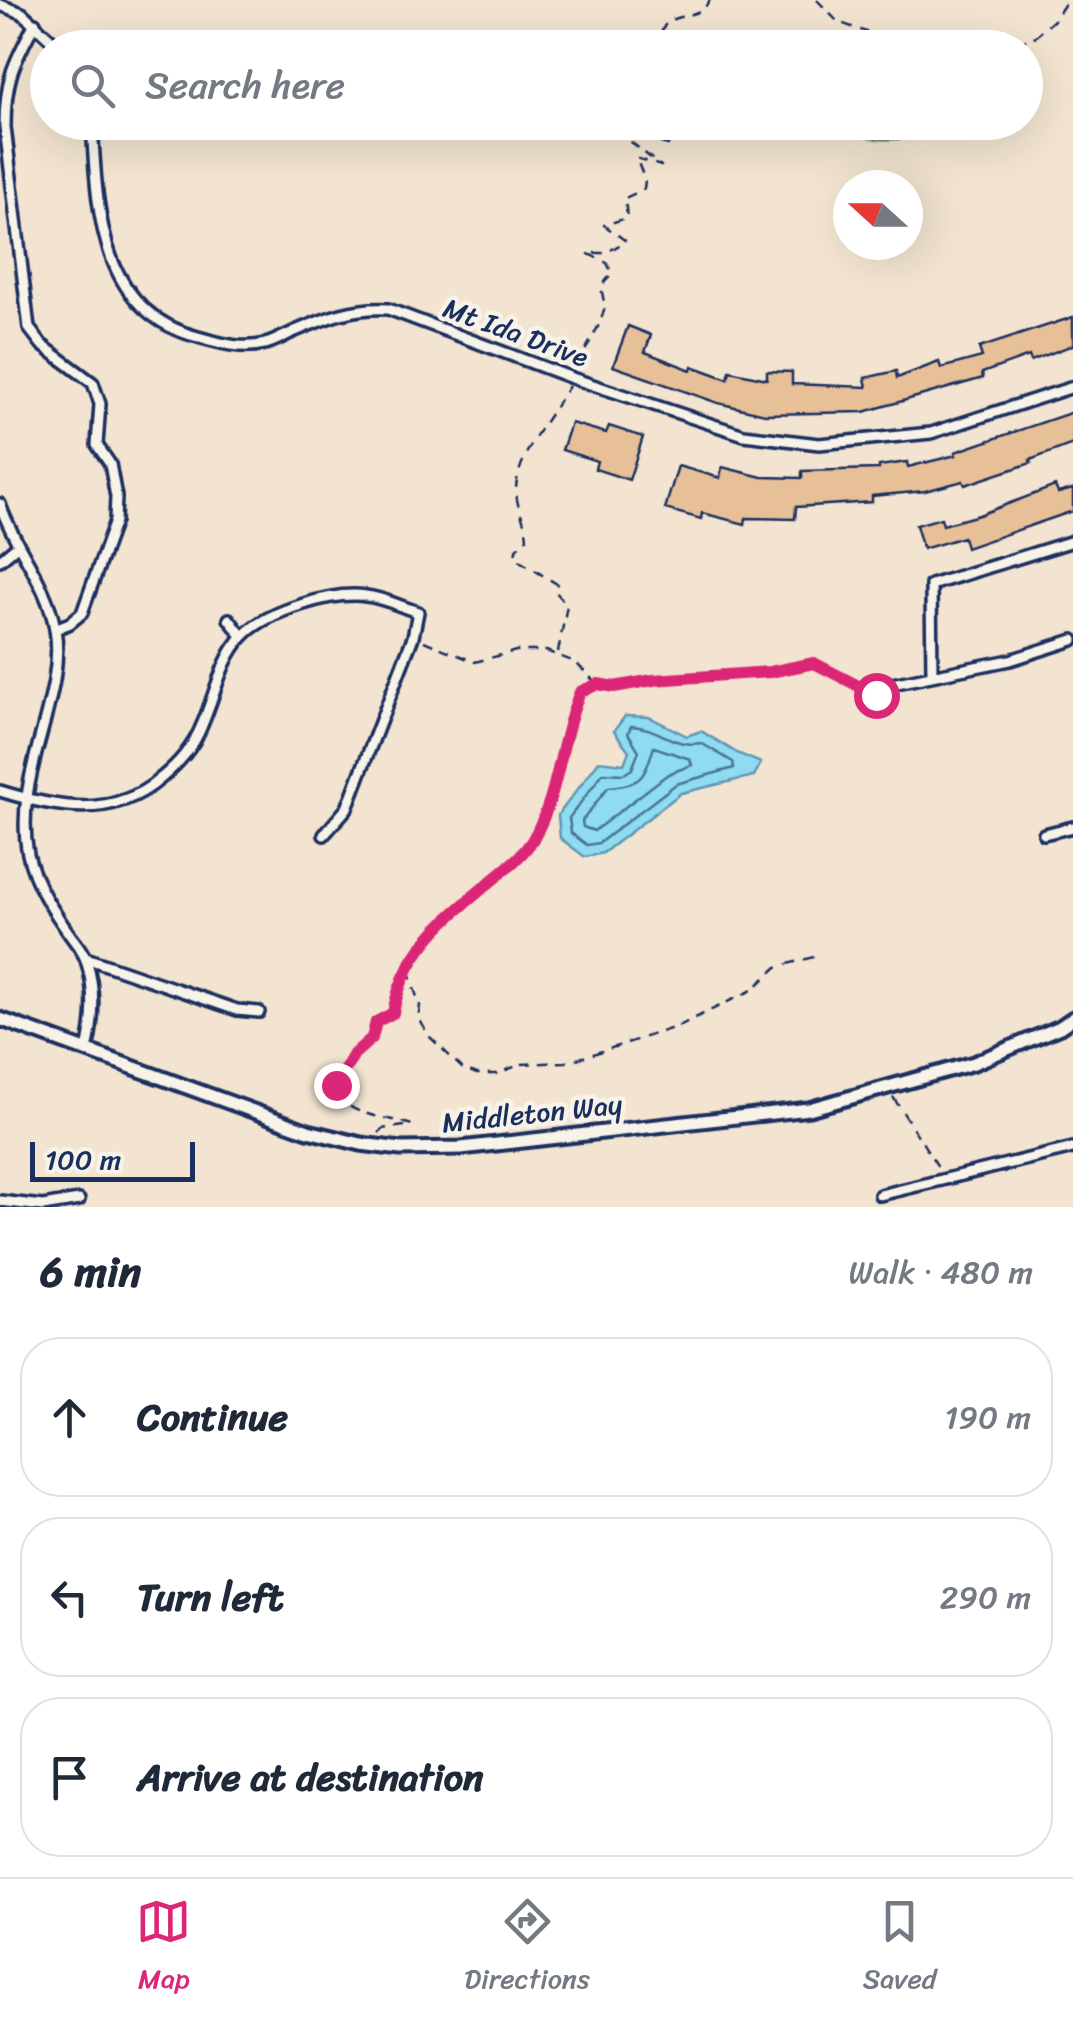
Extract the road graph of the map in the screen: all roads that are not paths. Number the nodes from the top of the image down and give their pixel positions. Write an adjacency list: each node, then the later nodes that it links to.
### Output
1 (0, 5): 2 (street)
2 (35, 23): 3 (street); 4 (street)
3 (31, 30)
4 (42, 30)
5 (30, 32): 13 (street)
6 (93, 140): 7 (street, Mt Ida Drive)
7 (1073, 387)
8 (0, 504): 10 (street)
9 (1073, 541): 16 (street)
10 (17, 546): 11 (street); 13 (street)
11 (0, 560)
12 (228, 620): 14 (street)
13 (55, 629): 19 (street)
14 (242, 636): 19 (street); 22 (street)
15 (1073, 640): 16 (street)
16 (932, 674): 17 (street)
17 (876, 695)
18 (0, 791): 19 (street)
19 (26, 799): 23 (street)
20 (1073, 828): 21 (street)
21 (1044, 834)
22 (324, 835)
23 (86, 958): 24 (street); 27 (street)
24 (260, 1012)
25 (1073, 1018): 27 (street, Middleton Way)
26 (0, 1019): 27 (street, Middleton Way)
27 (87, 1050)
28 (1073, 1148): 29 (street)
29 (880, 1195)
30 (79, 1200): 31 (street)
31 (0, 1201)

